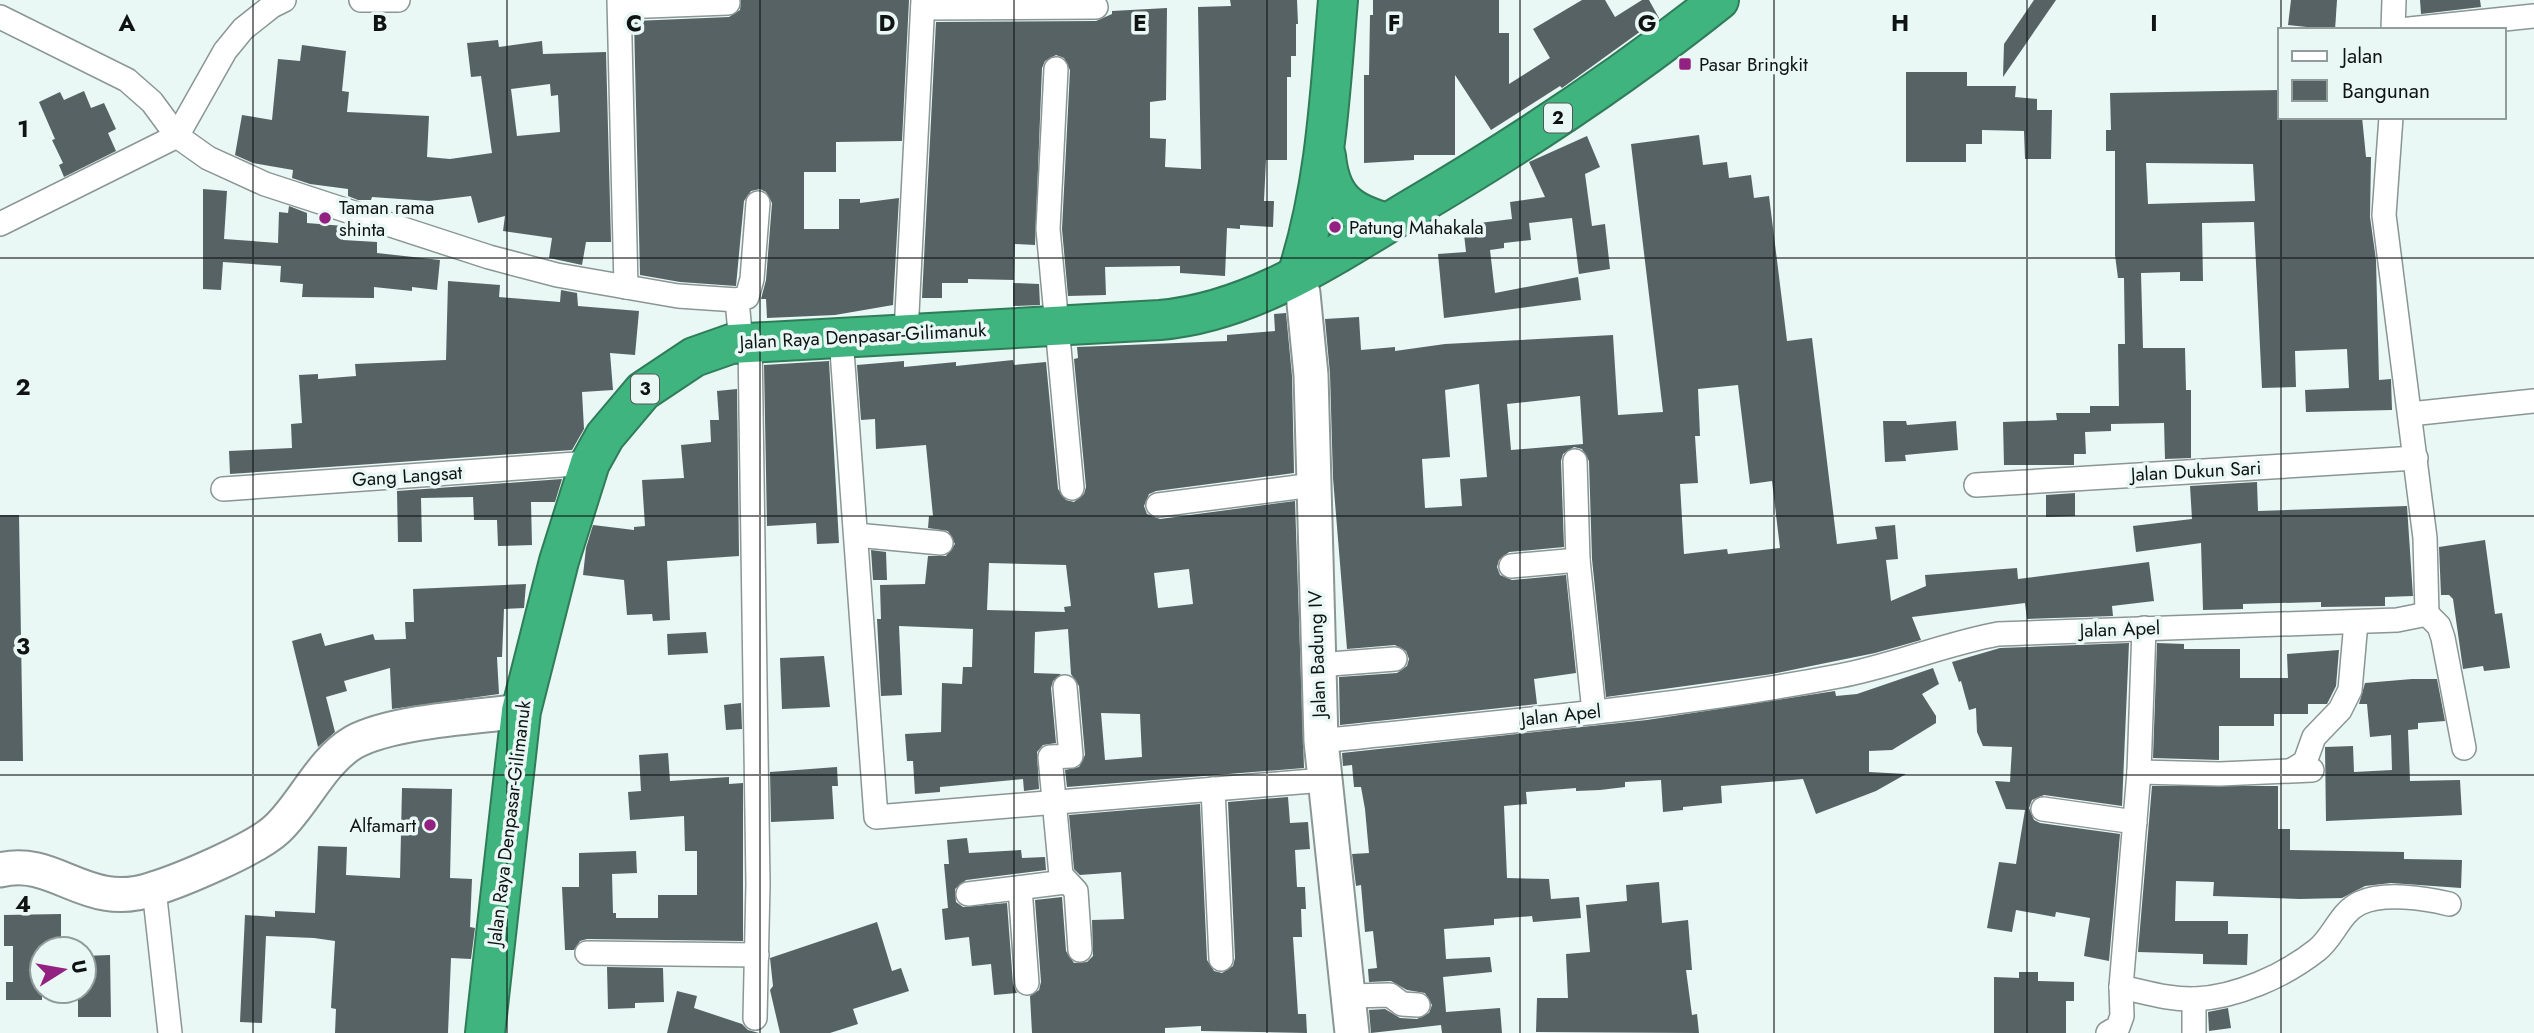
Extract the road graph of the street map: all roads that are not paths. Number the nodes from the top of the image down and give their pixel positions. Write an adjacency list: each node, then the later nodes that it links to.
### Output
1 (284, 0): 17 (street)
2 (362, 0): 3 (street)
3 (398, 0)
4 (1338, 0): 18 (highway)
5 (1719, 0): 21 (highway, Jalan Raya Denpasar-Gilimanuk / 2)
6 (2394, 0): 13 (street)
7 (620, 3): 8 (street); 23 (street)
8 (728, 4)
9 (923, 4): 10 (street); 26 (street)
10 (1096, 7)
11 (2534, 16): 14 (street)
12 (0, 17): 17 (street)
13 (2393, 28)
14 (2419, 28)
15 (1056, 69): 25 (street)
16 (2391, 119): 30 (street)
17 (177, 136): 20 (street); 23 (street)
18 (1325, 150): 21 (highway); 22 (highway)
19 (758, 203): 24 (street)
20 (0, 223)
21 (1388, 223): 22 (highway, Jalan Raya Denpasar-Gilimanuk / 3)
22 (1297, 275): 25 (highway, Jalan Raya Denpasar-Gilimanuk / 3); 34 (street, Jalan Badung IV)
23 (626, 287): 24 (street)
24 (737, 300): 28 (street)
25 (1056, 325): 26 (highway, Jalan Raya Denpasar-Gilimanuk / 3); 36 (street)
26 (906, 333): 27 (highway, Jalan Raya Denpasar-Gilimanuk / 3)
27 (841, 337): 28 (highway, Jalan Raya Denpasar-Gilimanuk / 3); 39 (street)
28 (746, 342): 33 (highway, Jalan Raya Denpasar-Gilimanuk / 3); 67 (street)
29 (2534, 401): 30 (street)
30 (2410, 414): 31 (street)
31 (2416, 458): 35 (street, Jalan Dukun Sari); 43 (street)
32 (1575, 461): 41 (street)
33 (590, 463): 37 (street, Gang Langsat); 49 (highway, Jalan Raya Denpasar-Gilimanuk / 3)
34 (1313, 485): 38 (street); 47 (street, Jalan Badung IV)
35 (1976, 485)
36 (1072, 488)
37 (223, 489)
38 (1158, 505)
39 (856, 535): 40 (street); 56 (street)
40 (941, 543)
41 (1577, 560): 42 (street); 50 (street)
42 (1511, 566)
43 (2427, 614): 44 (street, Jalan Apel); 52 (street)
44 (2356, 622): 45 (street, Jalan Apel); 53 (street)
45 (2144, 628): 50 (street, Jalan Apel); 53 (street)
46 (1395, 659): 47 (street)
47 (1318, 665): 51 (street, Jalan Badung IV)
48 (1065, 687): 56 (street)
49 (521, 711): 62 (street); 76 (highway, Jalan Raya Denpasar-Gilimanuk / 3)
50 (1594, 712): 51 (street, Jalan Apel)
51 (1321, 741): 54 (street, Jalan Badung IV)
52 (2464, 748)
53 (2139, 772): 58 (street)
54 (1324, 780): 55 (street); 71 (street, Jalan Badung IV)
55 (1213, 789): 56 (street); 68 (street)
56 (1054, 800): 60 (street)
57 (2043, 809): 58 (street)
58 (2135, 822): 69 (street)
59 (0, 870): 62 (street)
60 (1065, 882): 61 (street); 65 (street)
61 (1020, 888): 63 (street); 70 (street)
62 (154, 889): 75 (street)
63 (968, 894)
64 (2449, 904): 72 (street)
65 (1080, 950)
66 (587, 953): 67 (street)
67 (757, 955): 74 (street)
68 (1221, 958)
69 (2123, 976): 72 (street); 78 (street)
70 (1027, 983)
71 (1349, 996): 73 (street); 77 (street, Jalan Badung IV)
72 (2194, 999): 79 (street)
73 (1418, 1005)
74 (755, 1018)
75 (170, 1033)
76 (485, 1033)
77 (1352, 1033)
78 (2108, 1033)
79 (2194, 1033)

